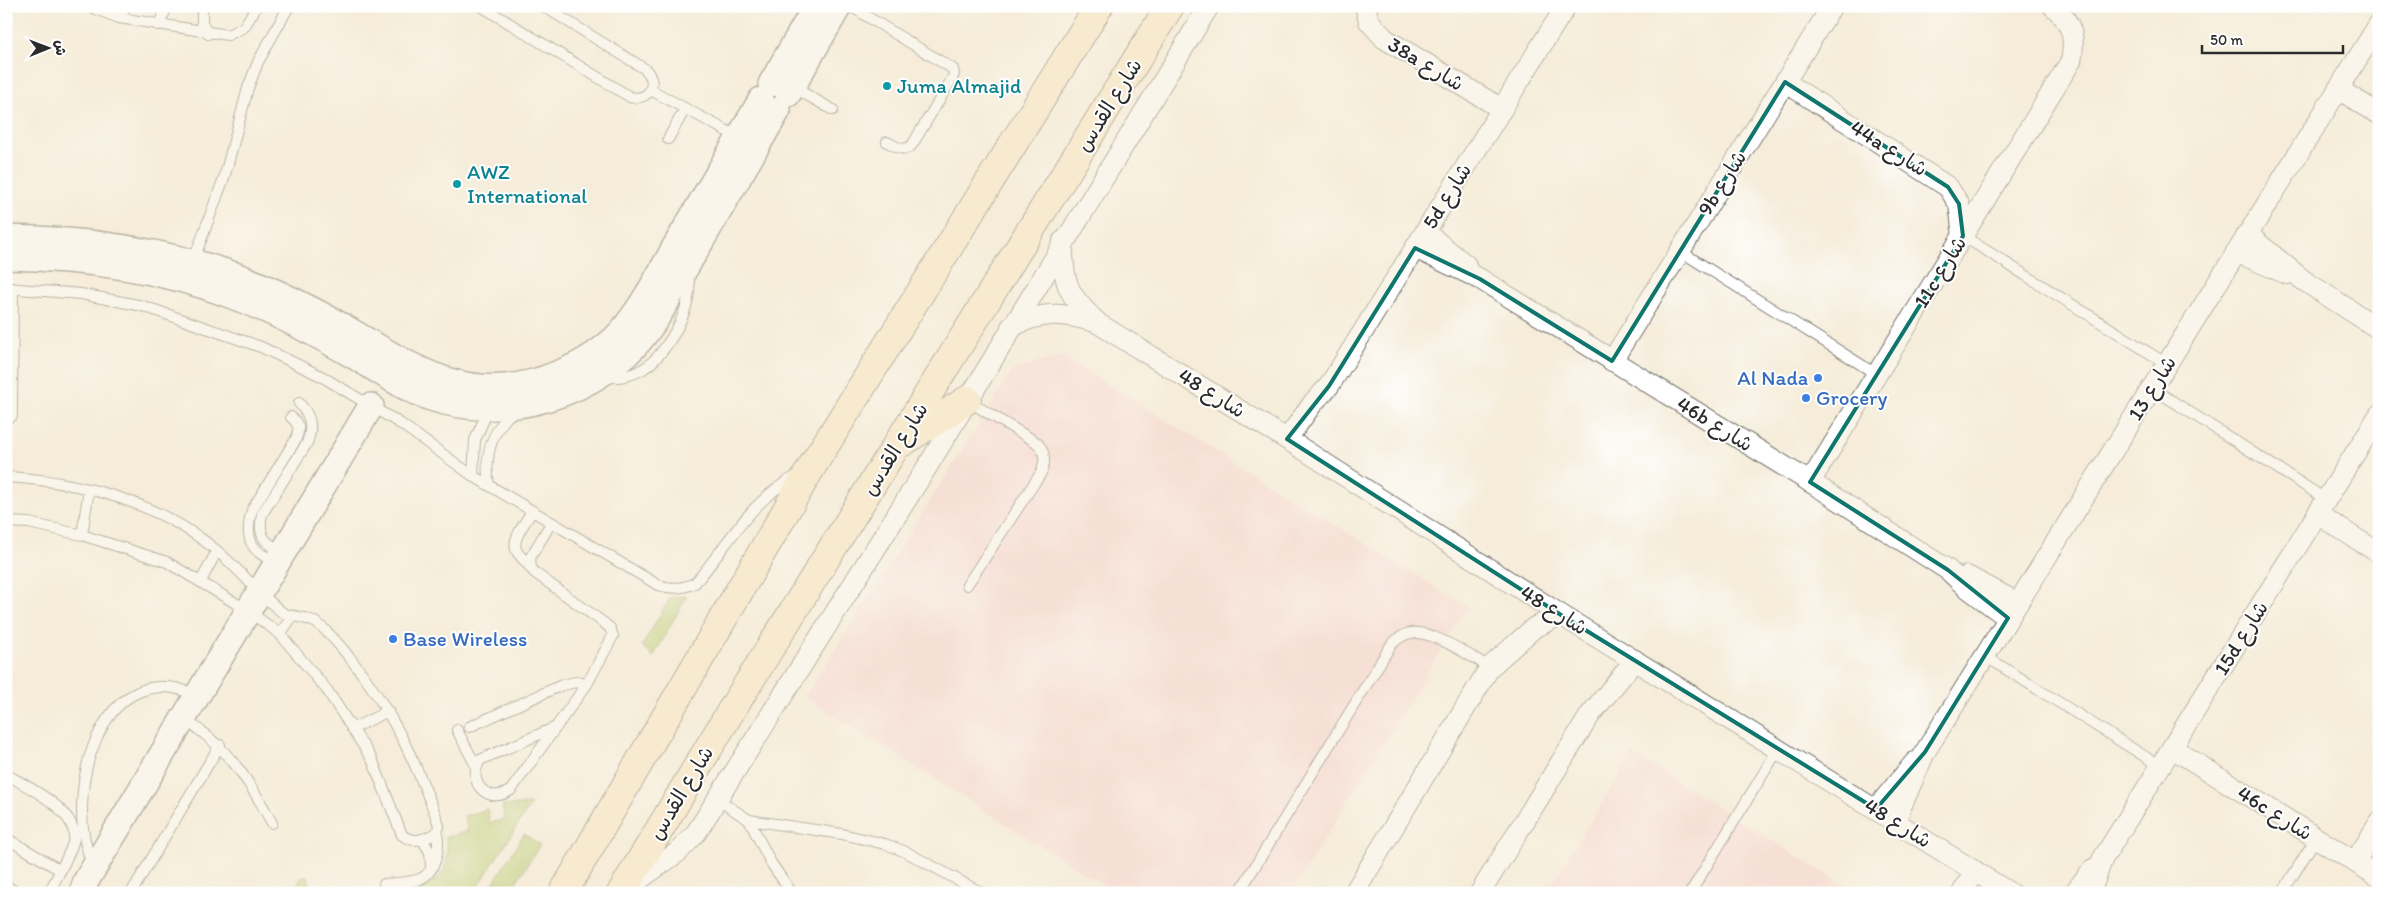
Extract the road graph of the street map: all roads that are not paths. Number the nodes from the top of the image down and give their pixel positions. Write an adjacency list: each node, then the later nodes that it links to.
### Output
1 (88, 6): 19 (lane)
2 (126, 6): 19 (lane)
3 (168, 6): 21 (lane)
4 (257, 6): 22 (lane)
5 (289, 6): 42 (lane)
6 (482, 6): 25 (lane)
7 (543, 6): 25 (lane)
8 (816, 6): 26 (street)
9 (839, 6): 26 (street)
10 (850, 6): 33 (lane)
11 (1099, 6): 62 (main road)
12 (1170, 6): 61 (main road, شارع القدس)
13 (1209, 6): 38 (street)
14 (1365, 6): 28 (street, 38a شارع)
15 (1566, 6): 28 (street, 5d شارع)
16 (1832, 6): 23 (street, 9b شارع)
17 (2053, 6): 35 (street, 11c شارع)
18 (202, 11): 22 (lane)
19 (119, 18): 21 (lane)
20 (2379, 24): 24 (street, شارع 13)
21 (158, 25): 22 (lane)
22 (208, 34)
23 (1785, 82): 35 (street, 44a شارع); 39 (street, 9b شارع)
24 (2338, 89): 30 (street); 34 (street, شارع 13)
25 (651, 90): 27 (lane)
26 (778, 95): 29 (lane); 32 (street)
27 (685, 109): 31 (lane); 32 (lane)
28 (1502, 109): 37 (street, 5d شارع)
29 (833, 110)
30 (2379, 114)
31 (668, 139)
32 (748, 142): 42 (street); 54 (street)
33 (888, 142)
34 (2247, 234): 40 (street, شارع 13); 43 (street)
35 (1963, 236): 49 (lane); 50 (street, 11c شارع)
36 (6, 238): 42 (street)
37 (1420, 240): 48 (street, 46b شارع); 60 (street, 5d شارع)
38 (1063, 241): 45 (street, شارع 48); 46 (street)
39 (1680, 251): 48 (street, 9b شارع); 50 (lane)
40 (2236, 252): 43 (street); 49 (street, شارع 13)
41 (6, 257): 56 (street)
42 (193, 262)
43 (2303, 280): 47 (street)
44 (10, 288): 55 (lane); 59 (lane)
45 (1099, 324): 46 (street, شارع 48); 60 (street, شارع 48)
46 (1011, 327): 52 (street)
47 (2379, 329)
48 (1612, 361): 65 (street, 46b شارع)
49 (2167, 364): 51 (street, شارع 13)
50 (1876, 374): 65 (street, 11c شارع)
51 (2152, 388): 68 (lane); 80 (street, شارع 13)
52 (968, 400): 61 (main road); 78 (lane); 102 (street)
53 (299, 403): 75 (lane)
54 (520, 404): 56 (street); 66 (lane)
55 (371, 406): 63 (lane); 75 (street)
56 (489, 407): 63 (lane)
57 (2379, 415): 68 (street, 15d شارع)
58 (291, 417): 75 (lane)
59 (6, 419)
60 (1294, 444): 81 (street, شارع 48)
61 (897, 445): 122 (main road, شارع القدس)
62 (811, 468): 71 (lane); 126 (main road)
63 (474, 476): 66 (lane)
64 (6, 477): 67 (lane)
65 (1810, 482): 80 (street, 46b شارع)
66 (489, 485): 69 (lane)
67 (89, 489): 72 (lane); 73 (lane)
68 (2322, 507): 74 (street); 97 (street, 15d شارع)
69 (532, 511): 71 (lane); 76 (lane)
70 (6, 522): 72 (lane)
71 (551, 523): 76 (lane)
72 (82, 534): 77 (lane)
73 (217, 551): 77 (lane); 79 (lane)
74 (2379, 552)
75 (280, 556): 79 (street)
76 (530, 569): 87 (lane)
77 (201, 581): 79 (lane)
78 (967, 586)
79 (253, 601): 82 (lane); 83 (lane); 88 (street)
80 (2013, 611): 85 (street, شارع 13)
81 (1561, 615): 84 (street, شارع 48); 86 (street)
82 (292, 617): 83 (lane); 89 (lane)
83 (280, 634): 92 (lane)
84 (1628, 655): 96 (street, شارع 48); 131 (street)
85 (1985, 656): 98 (street, شارع 13); 100 (lane)
86 (1490, 668): 129 (lane); 130 (street)
87 (587, 684): 91 (lane); 93 (lane)
88 (196, 695): 90 (street); 118 (lane)
89 (388, 711): 92 (lane); 108 (lane)
90 (183, 718): 95 (lane); 118 (street)
91 (556, 727): 99 (lane); 99 (lane)
92 (354, 728): 111 (lane)
93 (469, 728)
94 (457, 730): 99 (lane)
95 (220, 746): 106 (lane); 125 (lane)
96 (1779, 748): 103 (street, شارع 48); 132 (lane)
97 (2172, 748): 100 (street, 15d شارع); 110 (street, 46c شارع)
98 (1925, 752): 103 (street, شارع 13); 105 (street, شارع 13)
99 (476, 766)
100 (2160, 766): 112 (street, 15d شارع)
101 (6, 774): 115 (lane)
102 (717, 800): 104 (lane); 122 (street)
103 (1876, 809): 105 (street, شارع 48)
104 (749, 820): 127 (lane); 128 (lane)
105 (1895, 821): 116 (street, شارع 48)
106 (272, 823)
107 (2379, 823): 113 (street)
108 (437, 833): 111 (lane); 114 (lane)
109 (6, 838): 115 (lane)
110 (2316, 838): 113 (street, 46c شارع); 137 (lane)
111 (422, 839): 114 (lane)
112 (2102, 860): 135 (street, 15d شارع); 136 (street, 15d شارع)
113 (2354, 862): 117 (street, 46c شارع)
114 (431, 867): 119 (lane)
115 (60, 870): 124 (lane)
116 (1975, 871): 121 (street, شارع 48); 133 (street)
117 (2379, 877)
118 (84, 884)
119 (384, 884)
120 (6, 886): 123 (lane)
121 (1989, 887): 134 (street, شارع 48)
122 (621, 892)
123 (18, 893)
124 (50, 893)
125 (131, 893)
126 (564, 893)
127 (792, 893)
128 (982, 893)
129 (1241, 893)
130 (1354, 893)
131 (1480, 893)
132 (1690, 893)
133 (1962, 893)
134 (2010, 893)
135 (2074, 893)
136 (2090, 893)
137 (2282, 893)

